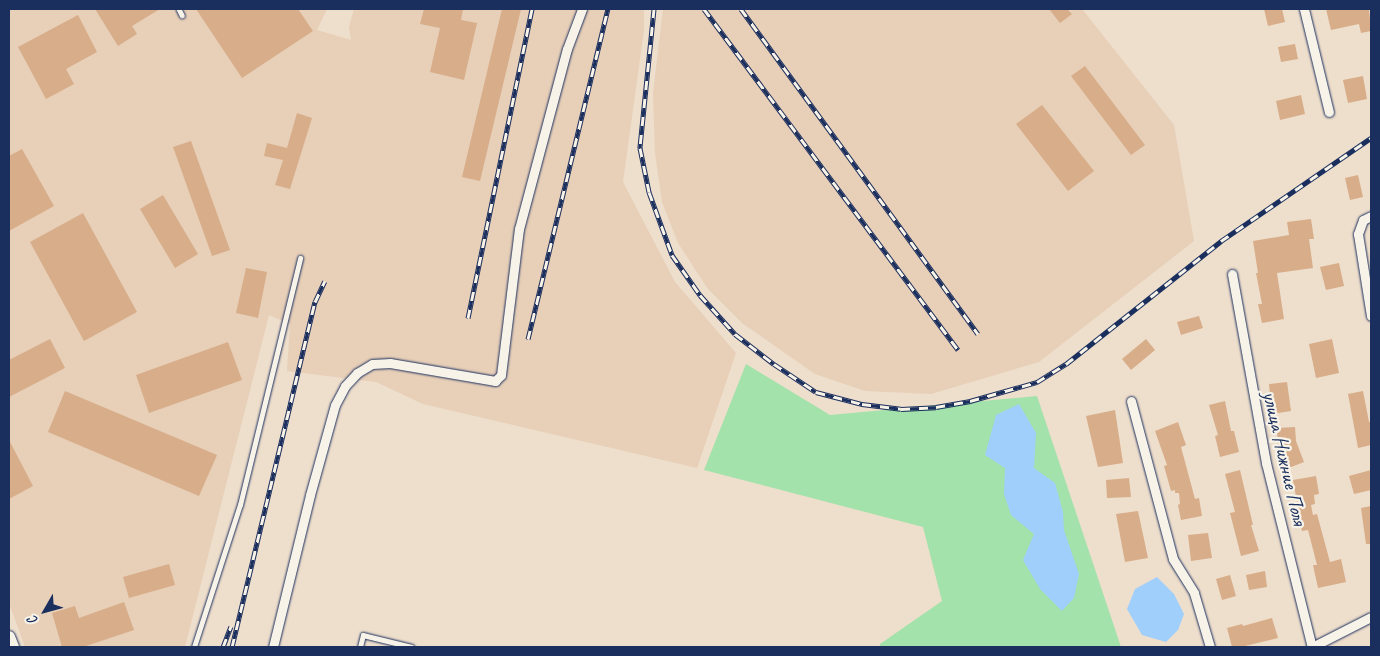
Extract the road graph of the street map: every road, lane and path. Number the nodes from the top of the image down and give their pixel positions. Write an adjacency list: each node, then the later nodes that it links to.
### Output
1 (179, 9): 4 (lane)
2 (582, 9): 16 (street)
3 (1304, 9): 5 (street)
4 (182, 15)
5 (1330, 112)
6 (1371, 216): 9 (street)
7 (300, 258): 15 (lane)
8 (1232, 274): 20 (street, улица Нижние Поля)
9 (1371, 312)
10 (1130, 402): 19 (street)
11 (1371, 617): 20 (street)
12 (9, 637): 14 (street)
13 (392, 645): 17 (lane); 18 (lane)
14 (12, 647)
15 (194, 647)
16 (273, 647)
17 (360, 647)
18 (412, 647)
19 (1210, 647)
20 (1312, 647)

